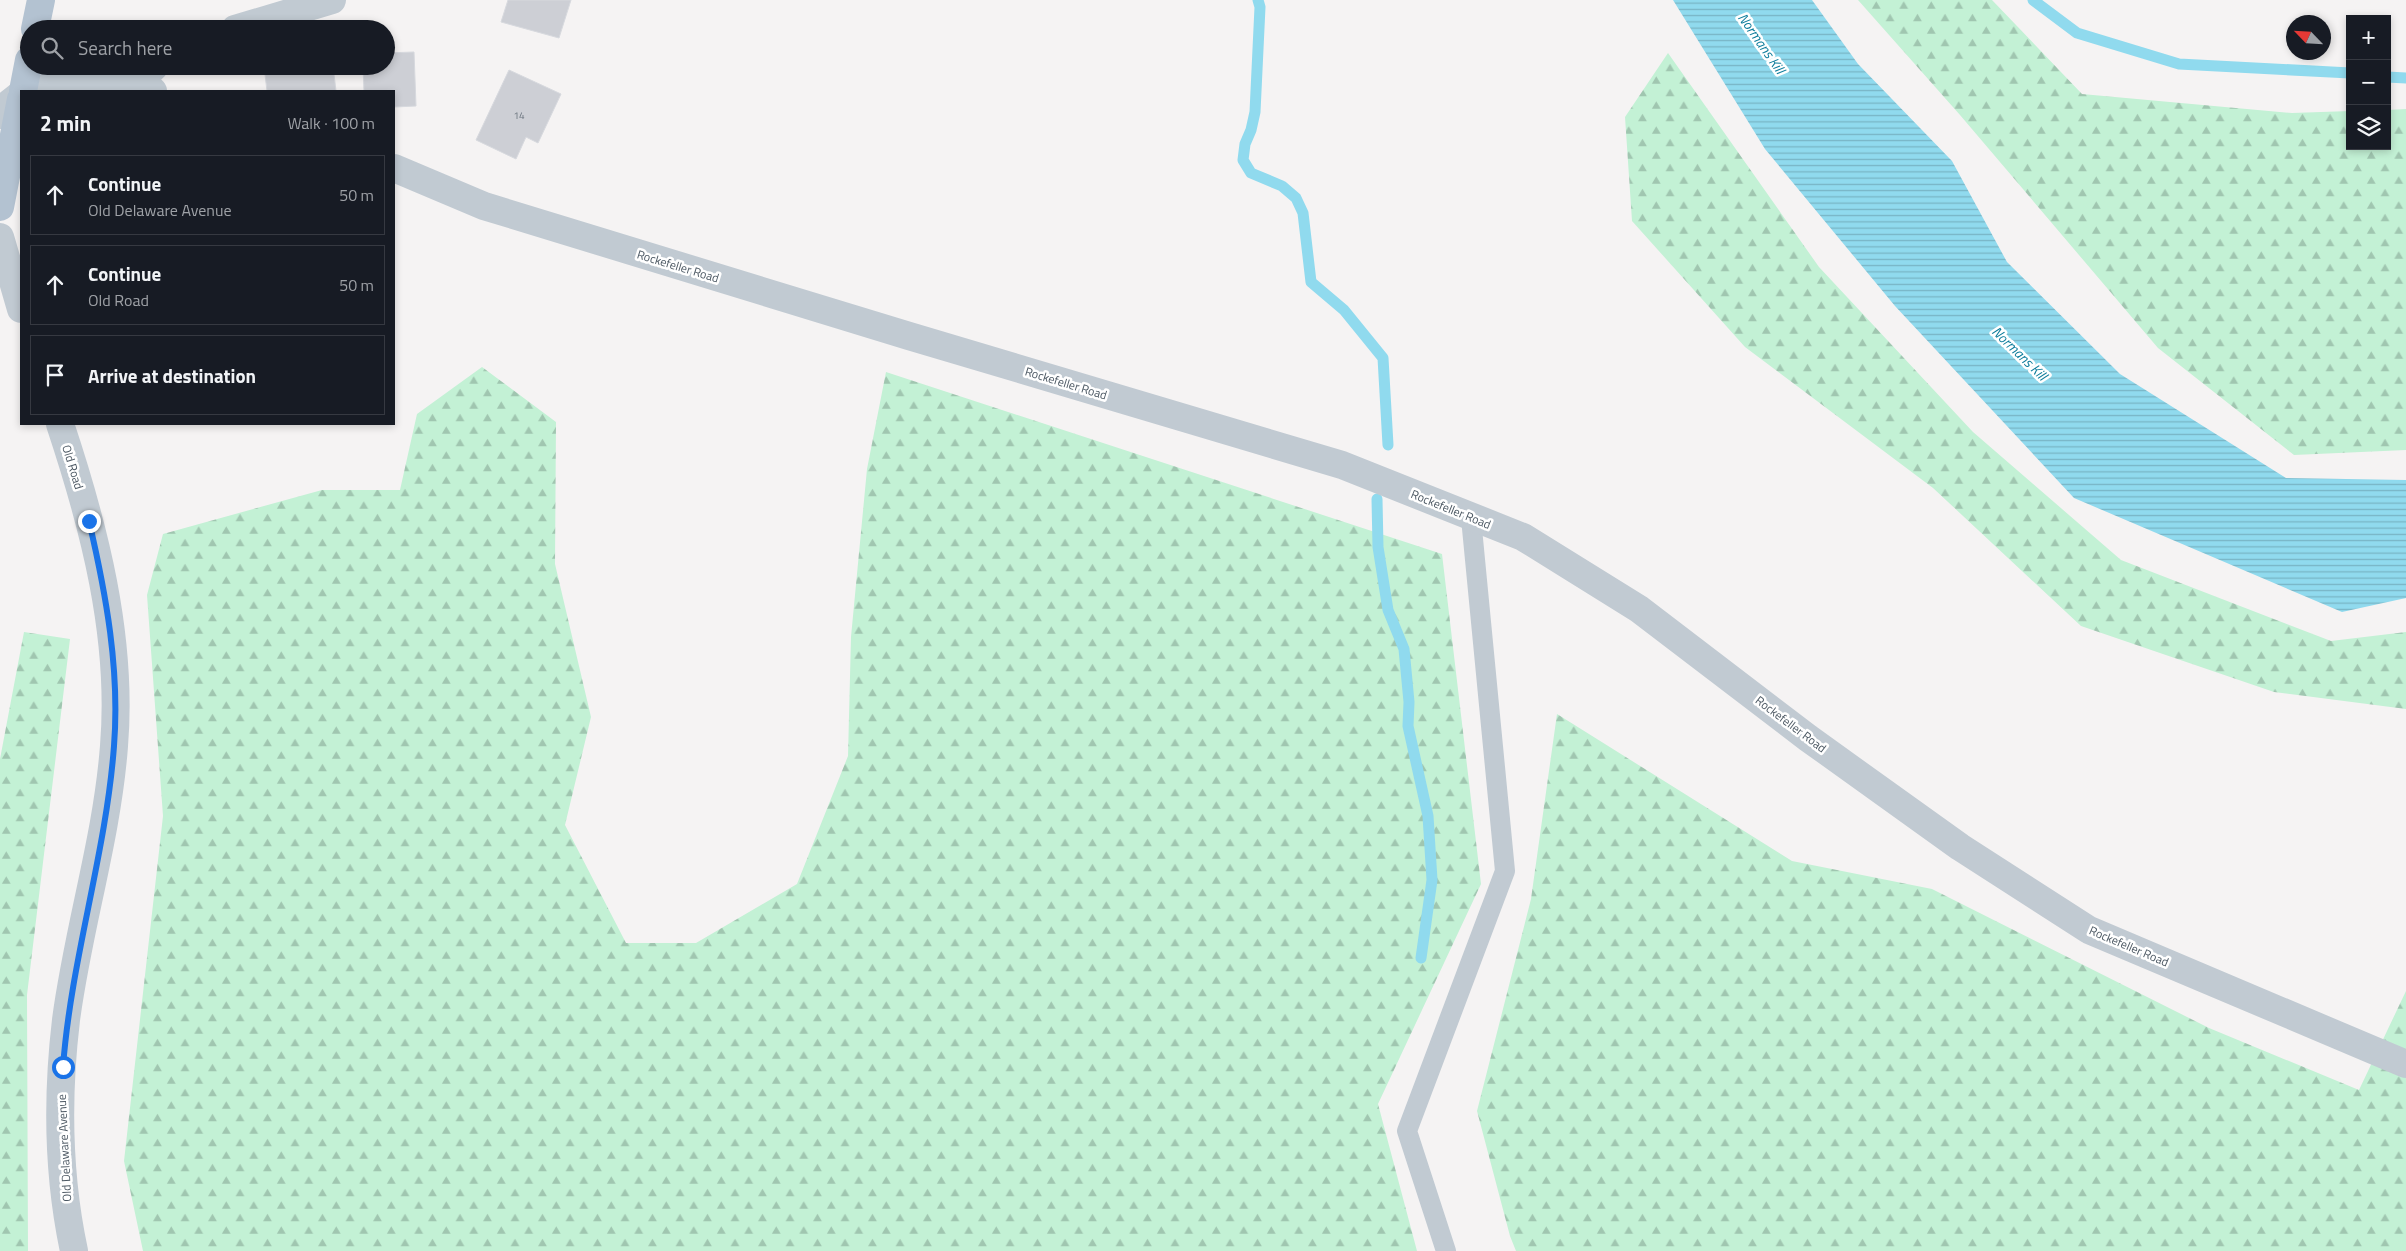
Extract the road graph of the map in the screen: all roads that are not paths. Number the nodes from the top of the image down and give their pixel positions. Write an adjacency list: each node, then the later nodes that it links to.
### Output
1 (40, 0): 3 (main road)
2 (332, 0): 4 (street)
3 (37, 20)
4 (266, 20)
5 (26, 75): 8 (main road)
6 (151, 75): 7 (street)
7 (144, 89): 9 (street)
8 (23, 90)
9 (34, 90)
10 (20, 95): 12 (street)
11 (20, 103): 14 (main road)
12 (0, 116)
13 (395, 168): 18 (street, Rockefeller Road)
14 (0, 207)
15 (0, 237): 16 (street)
16 (20, 306)
17 (60, 425): 19 (street, Old Road)
18 (1471, 518): 20 (street, Rockefeller Road); 22 (lane)
19 (111, 778): 21 (street, Old Delaware Avenue)
20 (2406, 1064)
21 (74, 1251)
22 (1446, 1251)

